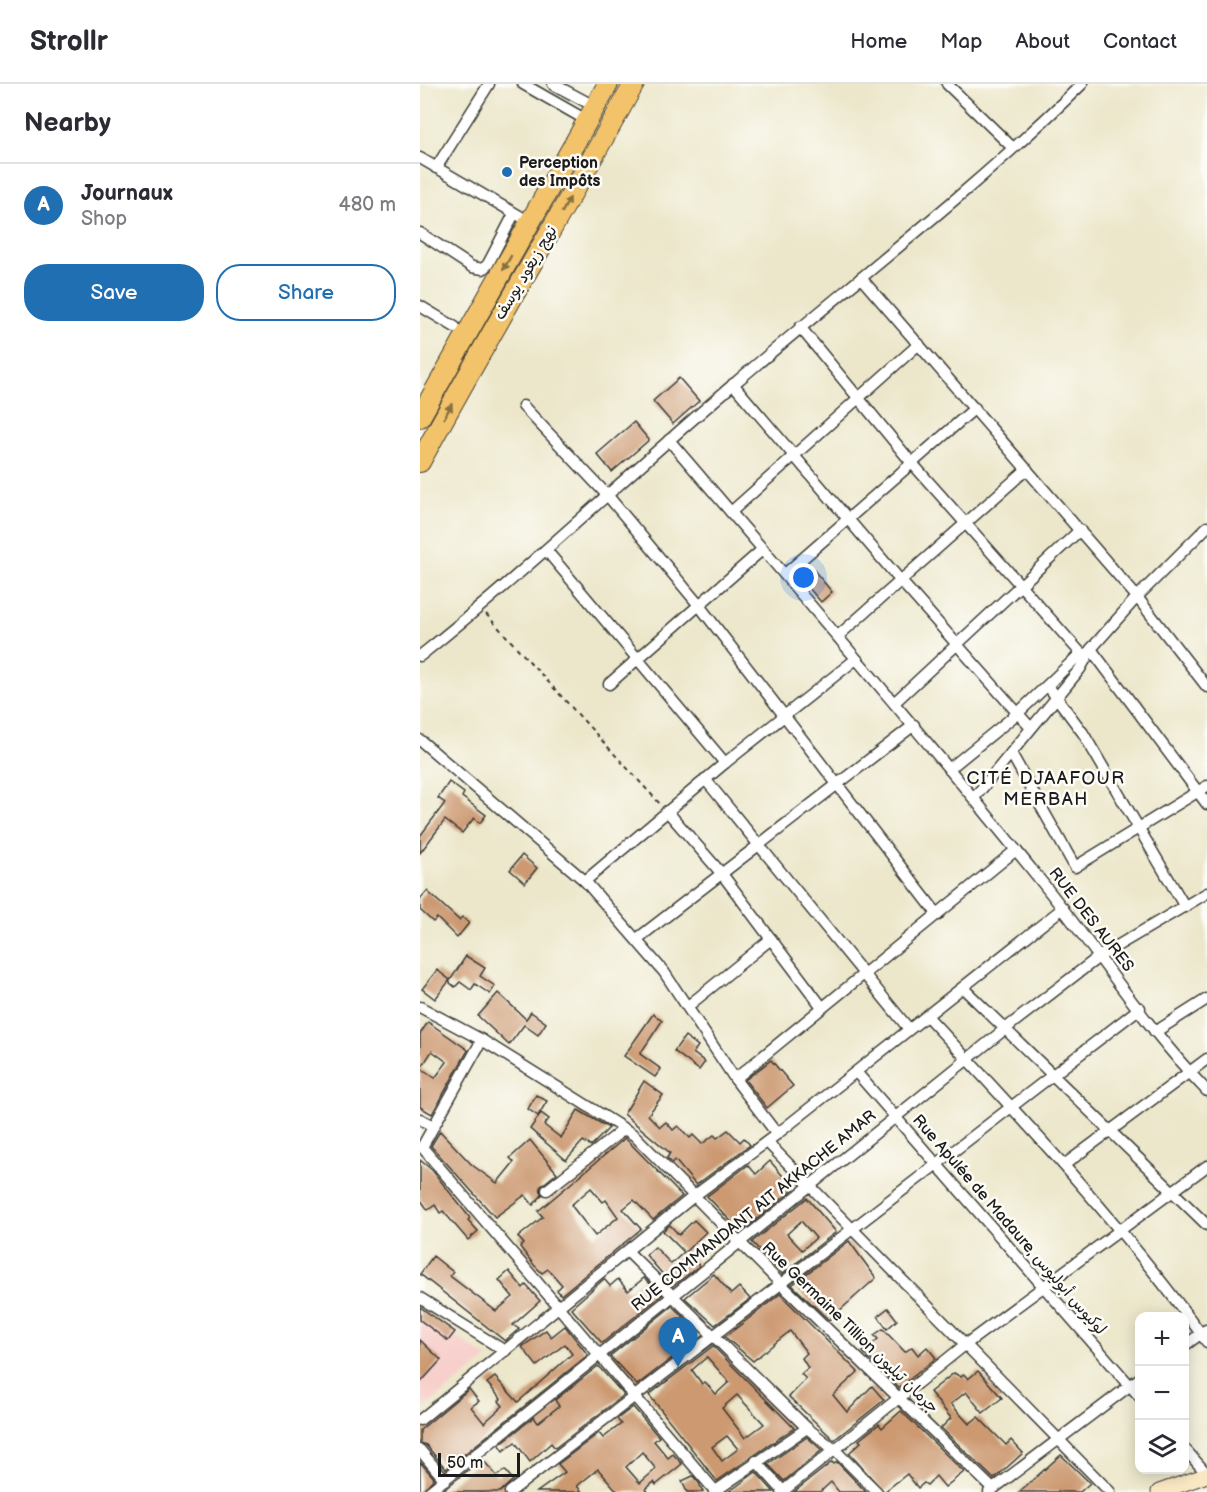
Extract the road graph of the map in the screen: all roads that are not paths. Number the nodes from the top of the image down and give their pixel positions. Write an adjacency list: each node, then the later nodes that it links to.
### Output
1 (489, 84): 11 (street)
2 (523, 84): 8 (street)
3 (554, 84): 8 (street)
4 (608, 84): 8 (highway, نهج زيغود يوسف)
5 (634, 84): 26 (highway, نهج زيغود يوسف, one-way to 5)
6 (947, 84): 9 (street)
7 (1079, 85): 9 (street)
8 (592, 114): 12 (highway, نهج زيغود يوسف)
9 (1013, 148): 14 (street)
10 (420, 158): 11 (street)
11 (436, 168): 12 (street)
12 (522, 218): 13 (street); 23 (highway, نهج زيغود يوسف, one-way to 23)
13 (420, 232)
14 (861, 278): 17 (street); 18 (street)
15 (420, 306): 16 (street)
16 (456, 327)
17 (800, 327): 19 (street); 20 (street)
18 (919, 344): 20 (street); 22 (street)
19 (733, 384): 24 (street); 25 (street)
20 (858, 399): 25 (street); 27 (street)
21 (523, 405): 29 (street)
22 (975, 408): 27 (street); 28 (street)
23 (420, 417)
24 (669, 440): 29 (street); 30 (street, RUE DES AURES)
25 (795, 455): 30 (street); 31 (street)
26 (420, 462)
27 (911, 462): 31 (street); 32 (street)
28 (1027, 469): 32 (street); 34 (street)
29 (608, 496): 36 (street); 41 (street)
30 (731, 512): 35 (street, RUE DES AURES)
31 (848, 519): 37 (street); 38 (street)
32 (964, 523): 38 (street); 39 (street)
33 (1207, 527): 40 (street)
34 (1080, 530): 39 (street); 40 (street)
35 (763, 549): 37 (street, RUE DES AURES); 41 (street)
36 (546, 550): 45 (street); 47 (street)
37 (785, 574): 42 (street, RUE DES AURES)
38 (900, 580): 42 (street); 43 (street)
39 (1020, 585): 43 (street); 44 (street)
40 (1137, 597): 44 (street); 50 (street)
41 (698, 604): 47 (street); 54 (street)
42 (838, 636): 46 (street, RUE DES AURES)
43 (958, 644): 52 (street); 53 (street)
44 (1086, 654): 49 (street); 51 (street); 63 (street)
45 (420, 656)
46 (856, 659): 52 (street, RUE DES AURES); 54 (street)
47 (637, 660): 48 (street); 59 (street)
48 (609, 684)
49 (1048, 686): 51 (street); 53 (street)
50 (1207, 687)
51 (1057, 697): 56 (street); 67 (street)
52 (895, 702): 55 (street, RUE DES AURES)
53 (1018, 713): 56 (street); 60 (street)
54 (785, 715): 59 (street); 62 (street)
55 (914, 725): 60 (street, RUE DES AURES); 62 (street)
56 (1030, 727): 58 (street)
57 (420, 740): 71 (street)
58 (1011, 753): 64 (street); 67 (street)
59 (725, 763): 61 (street)
60 (949, 769): 64 (street, RUE DES AURES)
61 (705, 780): 66 (street); 68 (street)
62 (836, 785): 68 (street); 75 (street)
63 (1203, 789): 65 (street); 67 (street)
64 (974, 798): 69 (street, RUE DES AURES)
65 (1207, 804)
66 (667, 811): 70 (street); 71 (street)
67 (1139, 827): 73 (street)
68 (759, 845): 70 (street); 79 (street)
69 (1016, 850): 74 (street, RUE DES AURES); 75 (street)
70 (722, 874): 76 (street); 77 (street)
71 (585, 881): 76 (street)
72 (1207, 893): 73 (street, RUE COMMANDANT AIT AKKACHE AMAR)
73 (1185, 907): 78 (street, RUE COMMANDANT AIT AKKACHE AMAR)
74 (1063, 908): 78 (street, RUE DES AURES); 80 (street)
75 (938, 915): 79 (street)
76 (637, 939): 82 (street)
77 (771, 939): 82 (street); 83 (street)
78 (1100, 956): 84 (street, RUE DES AURES); 88 (street, RUE COMMANDANT AIT AKKACHE AMAR)
79 (863, 974): 83 (street); 87 (street)
80 (963, 988): 86 (street); 88 (street)
81 (1207, 999): 89 (street)
82 (688, 1006): 96 (street)
83 (822, 1007): 96 (street)
84 (1140, 1008): 89 (street, RUE DES AURES); 95 (street)
85 (421, 1010): 90 (street, Rue Germaine Tillion جرمان تيليون)
86 (927, 1016): 87 (street); 92 (street)
87 (909, 1029): 93 (street)
88 (1005, 1029): 92 (street, RUE COMMANDANT AIT AKKACHE AMAR); 95 (street)
89 (1155, 1032): 94 (street, RUE DES AURES)
90 (482, 1040): 101 (street); 102 (street, Rue Germaine Tillion جرمان تيليون)
91 (1207, 1059): 94 (street)
92 (967, 1060): 98 (street); 99 (street, RUE COMMANDANT AIT AKKACHE AMAR)
93 (856, 1072): 99 (street, Rue Apulée de Madaure, لوكيوس أبوليوس); 104 (street)
94 (1188, 1072): 97 (street, RUE DES AURES); 103 (street)
95 (1051, 1074): 98 (street); 103 (street)
96 (735, 1079): 104 (street)
97 (1207, 1090)
98 (1010, 1107): 107 (street); 108 (street)
99 (895, 1118): 107 (street, Rue Apulée de Madaure, لوكيوس أبوليوس); 110 (street, RUE COMMANDANT AIT AKKACHE AMAR)
100 (420, 1119): 101 (street)
101 (433, 1126): 106 (street)
102 (624, 1129): 111 (street); 113 (street, Rue Germaine Tillion جرمان تيليون)
103 (1109, 1131): 108 (street); 112 (street)
104 (777, 1134): 105 (street)
105 (767, 1142): 110 (street); 113 (street)
106 (421, 1148): 123 (street)
107 (936, 1165): 115 (street); 120 (street, Rue Apulée de Madaure, لوكيوس أبوليوس)
108 (1064, 1165): 116 (street)
109 (1207, 1166): 112 (street)
110 (809, 1185): 115 (street); 117 (street, RUE COMMANDANT AIT AKKACHE AMAR)
111 (547, 1190)
112 (1172, 1191): 114 (street); 116 (street)
113 (694, 1196): 117 (street, Rue Germaine Tillion جرمان تيليون); 118 (street)
114 (1207, 1225)
115 (851, 1229): 119 (street); 126 (street)
116 (1120, 1231): 120 (street); 125 (street)
117 (739, 1240): 119 (street, Rue Germaine Tillion جرمان تيليون); 121 (street, RUE COMMANDANT AIT AKKACHE AMAR)
118 (628, 1252): 121 (street); 123 (street)
119 (781, 1284): 124 (street); 134 (street, Rue Germaine Tillion جرمان تيليون)
120 (1042, 1286): 126 (street); 131 (street, Rue Apulée de Madaure, لوكيوس أبوليوس)
121 (673, 1296): 124 (street); 129 (street, RUE COMMANDANT AIT AKKACHE AMAR)
122 (420, 1298): 128 (street)
123 (561, 1307): 128 (street); 129 (street)
124 (713, 1335): 133 (street); 136 (street)
125 (1205, 1335): 127 (street)
126 (966, 1344): 134 (street); 137 (street)
127 (1189, 1344)
128 (505, 1351): 135 (street)
129 (601, 1354): 133 (street); 143 (street, RUE COMMANDANT AIT AKKACHE AMAR)
130 (1135, 1382): 131 (street)
131 (1129, 1386): 132 (street, Rue Apulée de Madaure, لوكيوس أبوليوس); 137 (street)
132 (1135, 1392)
133 (636, 1395): 146 (street); 147 (street)
134 (898, 1396): 139 (street); 144 (street, Rue Germaine Tillion جرمان تيليون)
135 (420, 1420)
136 (807, 1428): 139 (street); 141 (street)
137 (1058, 1439): 144 (street); 150 (street)
138 (420, 1450): 143 (street)
139 (836, 1451): 148 (street); 149 (street)
140 (1189, 1453): 142 (street)
141 (756, 1461): 147 (street); 148 (street)
142 (1207, 1474): 151 (street)
143 (445, 1480): 145 (street, RUE COMMANDANT AIT AKKACHE AMAR)
144 (991, 1490)
145 (429, 1492)
146 (510, 1492)
147 (715, 1492)
148 (783, 1492)
149 (877, 1492)
150 (1110, 1492)
151 (1159, 1492)

